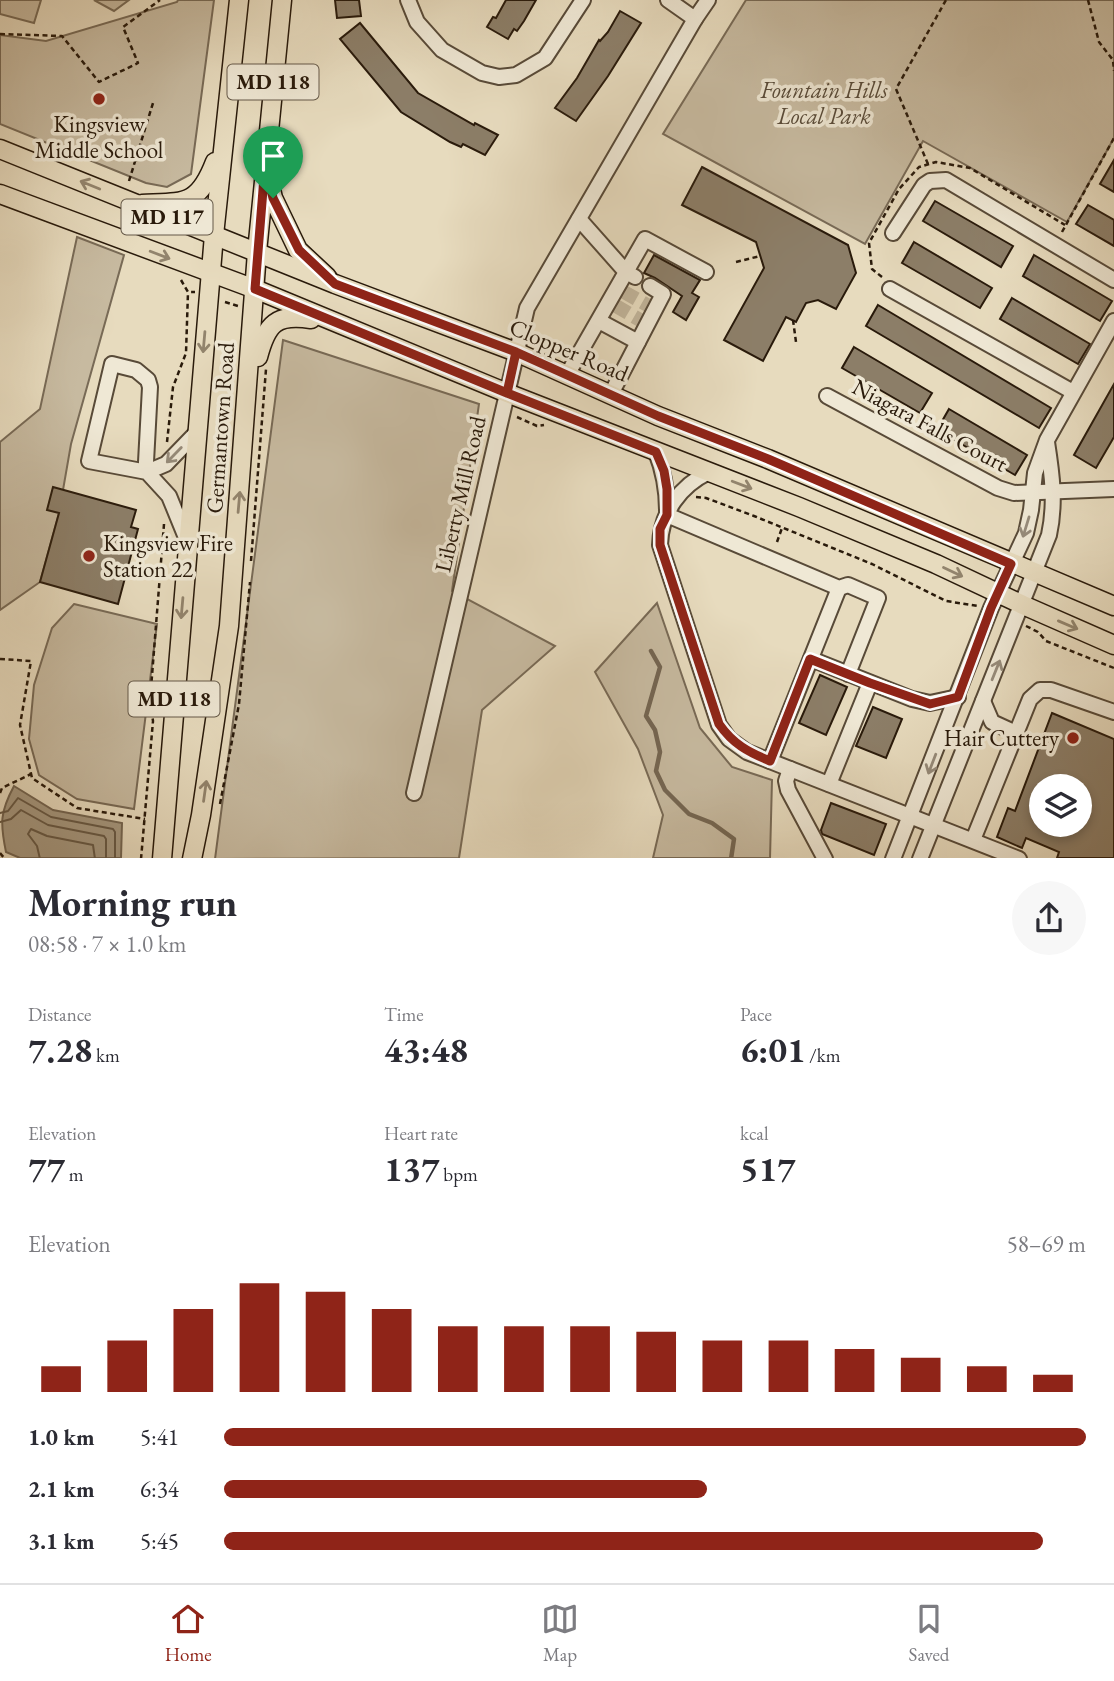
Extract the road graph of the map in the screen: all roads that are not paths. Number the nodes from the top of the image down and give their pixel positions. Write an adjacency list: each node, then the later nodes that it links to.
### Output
1 (239, 0): 8 (main road, Germantown Road / MD 118)
2 (282, 0): 10 (main road, Germantown Road / MD 118)
3 (408, 0): 4 (street)
4 (583, 0)
5 (668, 0): 7 (street)
6 (708, 0): 7 (street, Liberty Mill Road)
7 (695, 19): 13 (street, Liberty Mill Road)
8 (223, 139): 12 (main road); 15 (main road, Germantown Road / MD 118)
9 (0, 149): 12 (main road, Clopper Road / MD 117, one-way to 9)
10 (265, 165): 16 (main road, Germantown Road / MD 118); 21 (main road)
11 (0, 194): 18 (main road, MD 117, one-way to 18)
12 (137, 204): 15 (main road, Clopper Road / MD 117)
13 (579, 219): 19 (street); 29 (street, Liberty Mill Road)
14 (893, 233): 20 (street)
15 (214, 235): 16 (main road, Clopper Road / MD 117); 18 (main road, Germantown Road / MD 118)
16 (257, 252): 21 (main road, Clopper Road / MD 117); 23 (main road, Germantown Road / MD 118)
17 (706, 272): 19 (street)
18 (210, 274): 23 (main road, MD 117); 36 (main road, Germantown Road / MD 118, one-way to 36)
19 (630, 274): 25 (street)
20 (1114, 280)
21 (335, 284): 29 (main road, Clopper Road / MD 117)
22 (650, 286): 28 (street)
23 (255, 289): 27 (main road, MD 117); 35 (main road, Germantown Road / MD 118)
24 (890, 289): 31 (street)
25 (599, 321): 28 (street); 30 (street)
26 (1114, 321): 31 (street)
27 (333, 322): 32 (main road, MD 117); 35 (main road)
28 (638, 342): 33 (street)
29 (516, 352): 30 (main road, Clopper Road / MD 117); 32 (street, Liberty Mill Road)
30 (567, 375): 33 (main road, Clopper Road / MD 117)
31 (1073, 392): 37 (street)
32 (507, 393): 38 (main road, MD 117); 63 (street, Liberty Mill Road)
33 (611, 394): 46 (main road, Clopper Road / MD 117)
34 (827, 396): 43 (street, Niagara Falls Court)
35 (247, 401): 68 (main road, Germantown Road / MD 118, one-way to 35)
36 (197, 432): 39 (street, one-way to 39); 45 (main road, Germantown Road / MD 118)
37 (1047, 440): 41 (street); 43 (street)
38 (656, 452): 40 (main road, MD 117); 44 (street)
39 (147, 472): 39 (street); 45 (street)
40 (709, 472): 44 (street); 49 (main road, MD 117, one-way to 49)
41 (1054, 489): 42 (street, Niagara Falls Court); 43 (street, Niagara Falls Court); 47 (street)
42 (1114, 489)
43 (1032, 491): 46 (street, one-way to 46)
44 (667, 515): 48 (street); 60 (street)
45 (187, 540): 67 (main road, Germantown Road / MD 118, one-way to 67)
46 (1011, 564): 47 (main road, Clopper Road / MD 117); 49 (street)
47 (1036, 574): 50 (main road, Clopper Road / MD 117); 51 (street)
48 (839, 588): 53 (street); 54 (street)
49 (995, 601): 51 (main road, MD 117); 56 (street)
50 (1114, 606)
51 (1020, 613): 52 (main road, MD 117, one-way to 52); 57 (street, one-way to 51)
52 (1114, 645)
53 (810, 659): 54 (street); 60 (street)
54 (848, 674): 55 (street)
55 (870, 683): 56 (street); 62 (street)
56 (958, 697): 64 (street, one-way to 64)
57 (984, 701): 59 (street); 65 (street)
58 (1114, 712): 59 (street)
59 (1016, 733): 66 (street)
60 (770, 761): 61 (street)
61 (790, 769): 62 (street); 69 (street)
62 (829, 784): 64 (street)
63 (414, 793)
64 (911, 817): 65 (street); 70 (street)
65 (933, 824): 66 (street); 71 (street)
66 (973, 839): 72 (street)
67 (162, 858)
68 (192, 858)
69 (824, 858)
70 (893, 858)
71 (920, 858)
72 (1017, 858)

